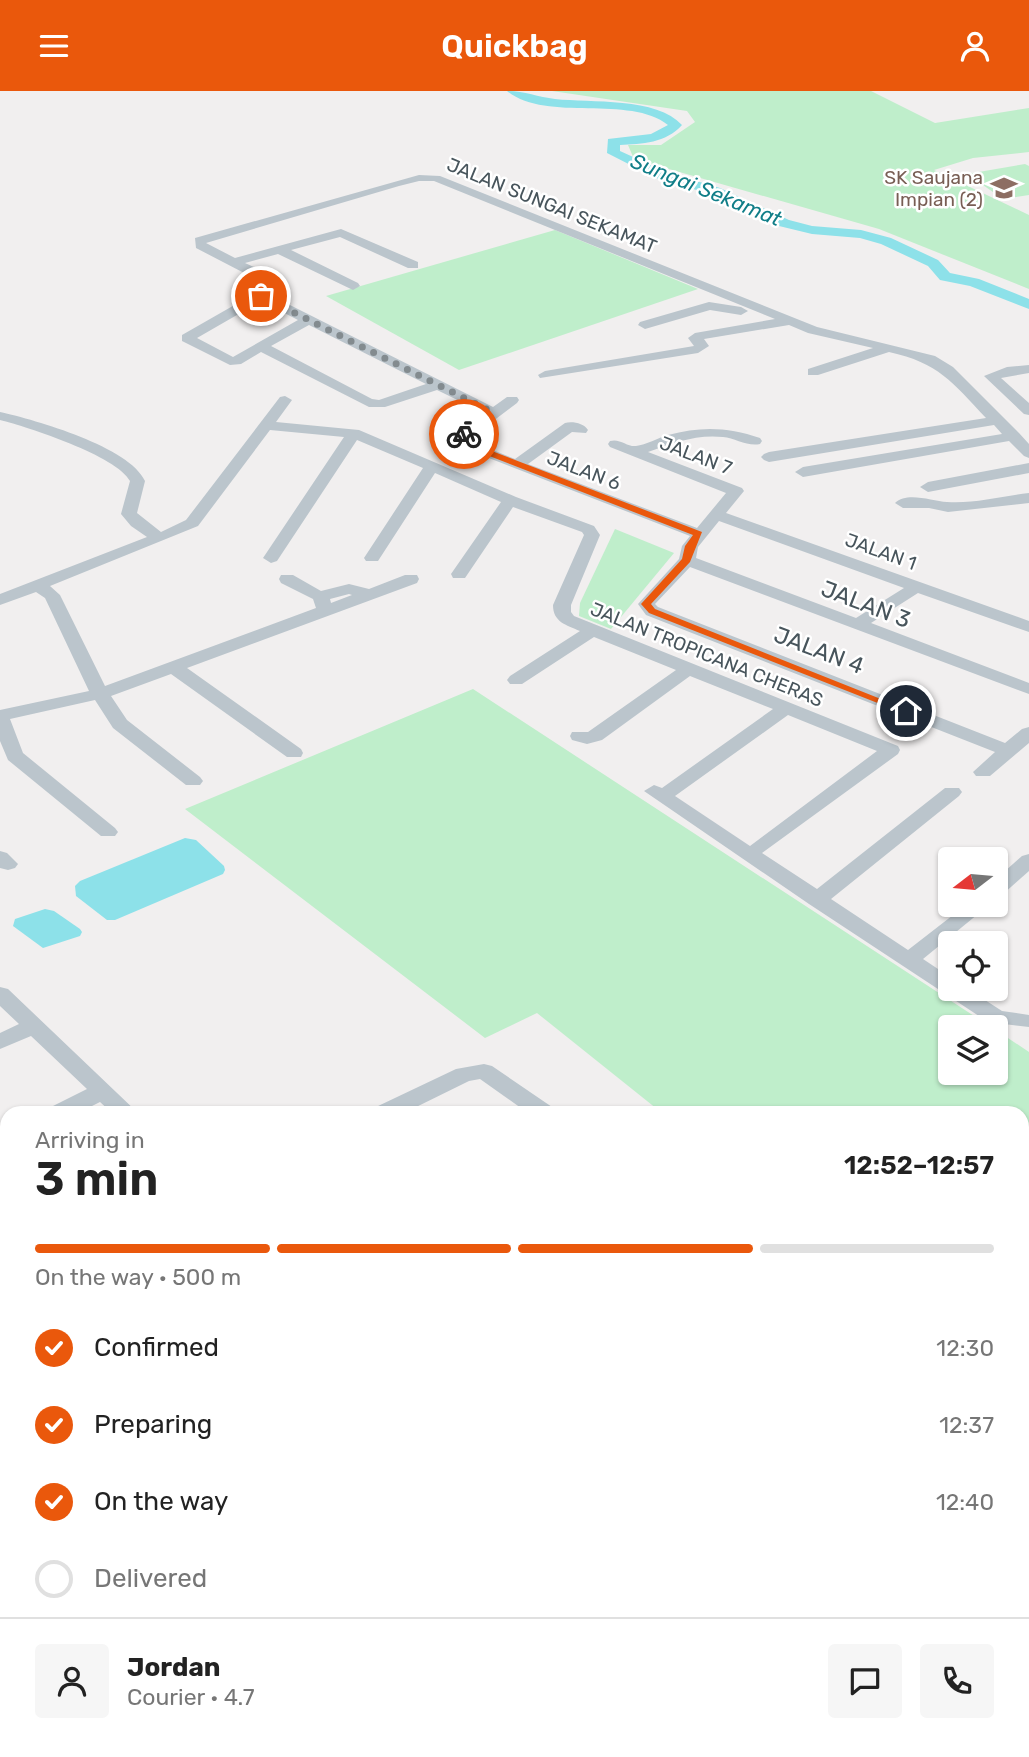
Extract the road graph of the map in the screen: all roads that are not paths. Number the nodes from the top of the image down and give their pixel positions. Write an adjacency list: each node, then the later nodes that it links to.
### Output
1 (314, 208): 2 (street, JALAN SUNGAI SEKAMAT); 3 (street); 12 (street, JALAN SUNGAI SEKAMAT)
2 (292, 214): 4 (street, JALAN SUNGAI SEKAMAT); 5 (street)
3 (334, 217)
4 (241, 228): 6 (street); 8 (street, JALAN SUNGAI SEKAMAT)
5 (321, 228)
6 (258, 236)
7 (278, 249): 8 (street); 9 (street); 10 (street)
8 (233, 262): 11 (street, JALAN SUNGAI SEKAMAT)
9 (413, 265)
10 (353, 286)
11 (261, 296): 13 (street); 16 (street)
12 (771, 312): 14 (street, JALAN SUNGAI SEKAMAT); 15 (street)
13 (309, 320): 16 (street); 21 (street)
14 (792, 321): 17 (street, JALAN SUNGAI SEKAMAT); 20 (street)
15 (645, 325)
16 (262, 347): 21 (street)
17 (890, 347): 19 (street); 30 (street, JALAN SUNGAI SEKAMAT)
18 (1029, 369): 24 (street)
19 (813, 372)
20 (545, 375)
21 (439, 385): 25 (street)
22 (285, 400): 27 (street)
23 (512, 400): 25 (street)
24 (1029, 411)
25 (492, 412): 37 (street, JALAN 6)
26 (0, 416): 47 (street)
27 (266, 425): 31 (street, JALAN TROPICANA CHERAS); 47 (street)
28 (575, 428): 37 (street)
29 (1029, 428): 30 (street)
30 (1007, 429): 35 (street, JALAN SUNGAI SEKAMAT); 36 (street); 40 (street)
31 (354, 433): 38 (street, JALAN TROPICANA CHERAS); 48 (street)
32 (755, 440): 34 (street)
33 (615, 444): 34 (street, JALAN 7)
34 (635, 451): 45 (street, JALAN 7)
35 (1029, 453)
36 (769, 457)
37 (517, 465): 46 (street, JALAN 6)
38 (431, 467): 43 (street, JALAN TROPICANA CHERAS); 49 (street)
39 (1029, 468): 41 (street)
40 (803, 472)
41 (928, 487)
42 (1029, 498): 44 (street)
43 (510, 500): 51 (street); 60 (street, JALAN TROPICANA CHERAS)
44 (903, 503)
45 (718, 515): 46 (street); 55 (street, JALAN 1)
46 (698, 534): 50 (street)
47 (159, 538): 54 (street)
48 (271, 558)
49 (372, 558)
50 (687, 560): 58 (street, JALAN 3); 70 (street, JALAN 4)
51 (459, 574)
52 (287, 579): 57 (street)
53 (411, 579): 57 (street)
54 (39, 586): 56 (street); 65 (street)
55 (916, 587): 58 (street); 59 (street, JALAN 1)
56 (0, 600)
57 (323, 603): 61 (street)
58 (857, 625): 64 (street, JALAN 3)
59 (1029, 627)
60 (593, 630): 62 (street, JALAN TROPICANA CHERAS); 63 (street)
61 (175, 668): 65 (street); 71 (street)
62 (688, 669): 66 (street, JALAN TROPICANA CHERAS); 69 (street)
63 (516, 680)
64 (1029, 689)
65 (100, 694): 67 (street); 73 (street)
66 (785, 709): 76 (street, JALAN TROPICANA CHERAS); 79 (street)
67 (0, 716): 75 (street)
68 (1029, 733): 70 (street)
69 (579, 736)
70 (1008, 751): 72 (street)
71 (294, 753)
72 (983, 772)
73 (193, 781)
74 (952, 792): 79 (street)
75 (108, 832)
76 (759, 848)
77 (1029, 859): 78 (street)
78 (1008, 879)
79 (816, 900): 81 (street)
80 (938, 944): 81 (street)
81 (908, 960): 82 (street)
82 (938, 979)
83 (0, 993): 86 (street)
84 (972, 1001): 85 (street)
85 (1025, 1021)
86 (33, 1026): 87 (street); 88 (street)
87 (0, 1042)
88 (102, 1091): 89 (street); 90 (street)
89 (73, 1106)
90 (118, 1106)
91 (398, 1106): 92 (street)
92 (535, 1106)

